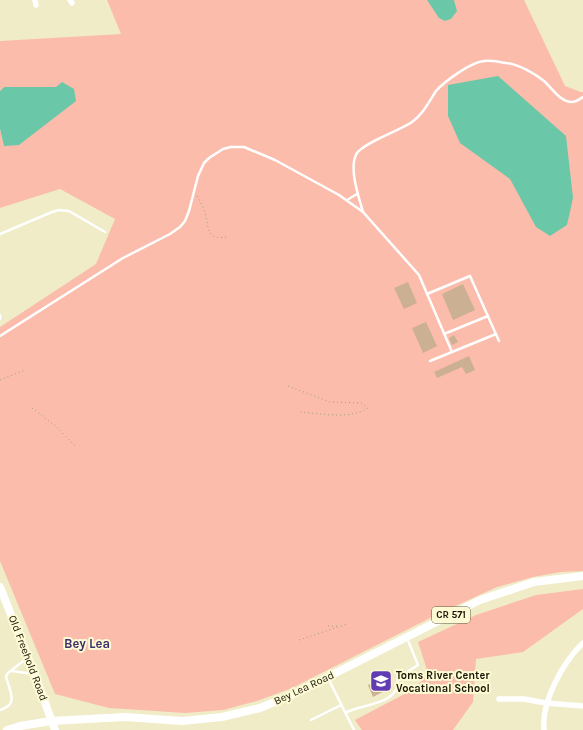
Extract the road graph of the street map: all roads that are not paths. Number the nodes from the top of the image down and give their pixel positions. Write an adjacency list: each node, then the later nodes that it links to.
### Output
1 (583, 98): 2 (lane)
2 (357, 194): 3 (lane); 4 (lane)
3 (347, 200): 4 (lane); 13 (lane)
4 (363, 212): 7 (lane)
5 (106, 232): 6 (lane)
6 (0, 234)
7 (427, 294): 9 (lane); 11 (lane)
8 (0, 315): 10 (lane)
9 (488, 316): 11 (lane); 12 (lane)
10 (0, 319)
11 (444, 334): 15 (lane)
12 (496, 334): 14 (lane); 15 (lane)
13 (0, 336)
14 (499, 341)
15 (452, 352): 16 (lane)
16 (430, 362)
17 (583, 576): 20 (main road, Bey Lea Road / CR 571)
18 (0, 587): 19 (main road, Old Freehold Road)
19 (3, 599): 22 (main road, Old Freehold Road)
20 (407, 638): 25 (main road, Bey Lea Road / CR 571); 31 (lane)
21 (583, 643): 27 (street)
22 (28, 658): 23 (lane); 24 (main road, Old Freehold Road)
23 (12, 671): 24 (lane); 30 (lane)
24 (35, 675): 33 (main road, Old Freehold Road)
25 (328, 678): 28 (lane); 33 (main road, Bey Lea Road / CR 571)
26 (499, 699): 27 (street)
27 (546, 703): 29 (street); 37 (street)
28 (341, 705): 31 (lane); 32 (lane)
29 (583, 706)
30 (0, 710)
31 (345, 713): 36 (lane)
32 (311, 720)
33 (51, 721): 34 (main road, Bey Lea Road / CR 571); 35 (main road, Old Freehold Road)
34 (7, 730)
35 (55, 730)
36 (354, 730)
37 (544, 730)

